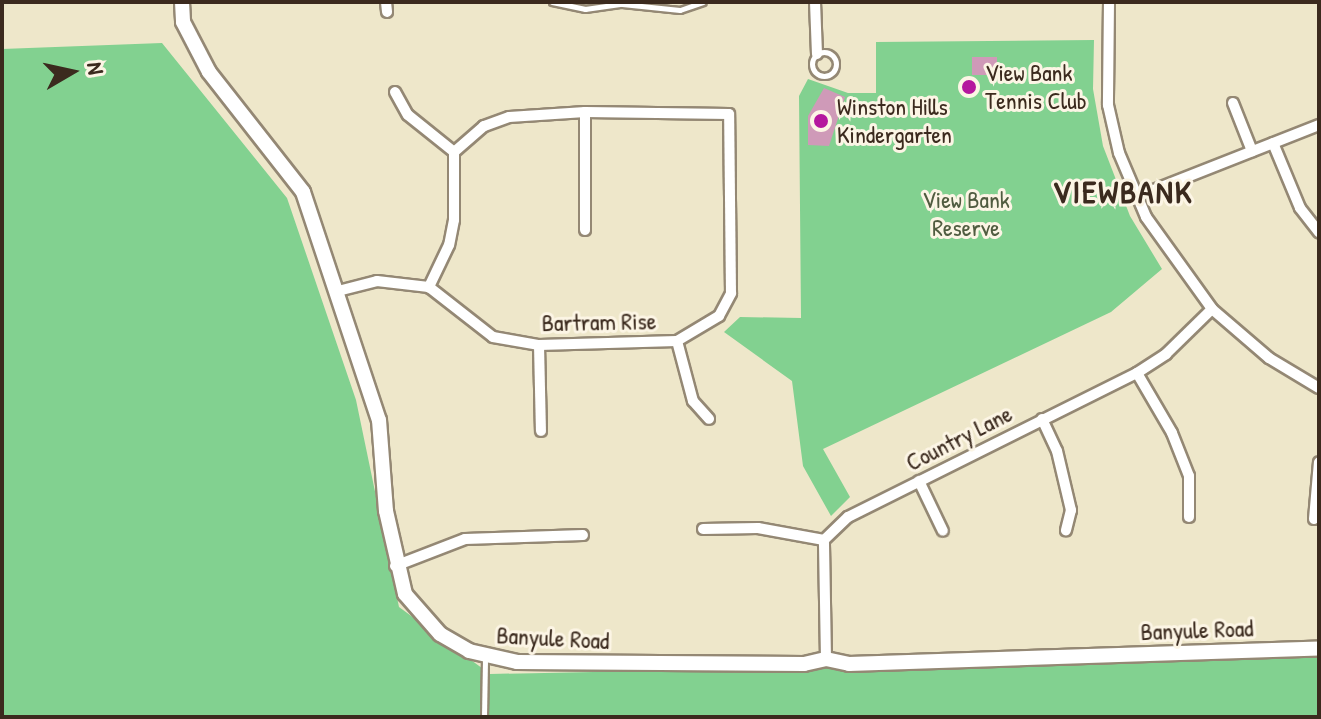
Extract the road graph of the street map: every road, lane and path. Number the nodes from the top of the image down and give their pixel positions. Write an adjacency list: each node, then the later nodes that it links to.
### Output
1 (182, 2): 19 (street, Banyule Road)
2 (552, 2): 6 (lane)
3 (703, 2): 6 (lane)
4 (815, 2): 7 (street)
5 (1109, 2): 15 (street)
6 (624, 3)
7 (817, 54): 7 (lane)
8 (395, 92): 14 (street)
9 (1233, 103): 13 (street)
10 (585, 112): 14 (street, Bartram Rise); 16 (street); 21 (street, Bartram Rise)
11 (1319, 125): 12 (street)
12 (1273, 143): 13 (street); 17 (street)
13 (1252, 151): 15 (street)
14 (454, 152): 18 (street)
15 (1136, 197): 20 (street)
16 (585, 230)
17 (1319, 232)
18 (429, 287): 19 (street); 22 (street, Bartram Rise)
19 (338, 291): 37 (street, Banyule Road)
20 (1212, 309): 23 (street, Country Lane); 24 (street)
21 (677, 341): 22 (street, Bartram Rise); 25 (street)
22 (539, 345): 27 (street)
23 (1137, 373): 26 (street, Country Lane); 30 (street)
24 (1319, 388)
25 (709, 419)
26 (1042, 419): 29 (street, Country Lane); 33 (street)
27 (541, 431)
28 (1319, 462): 31 (street)
29 (919, 481): 34 (street); 36 (street, Country Lane)
30 (1189, 517)
31 (1314, 519)
32 (703, 529): 36 (street)
33 (1066, 530)
34 (943, 531)
35 (583, 535): 37 (street)
36 (824, 540): 40 (street)
37 (395, 566): 39 (street, Banyule Road)
38 (1319, 648): 40 (street, Banyule Road)
39 (485, 657): 40 (street, Banyule Road); 41 (lane)
40 (826, 659)
41 (484, 717)

